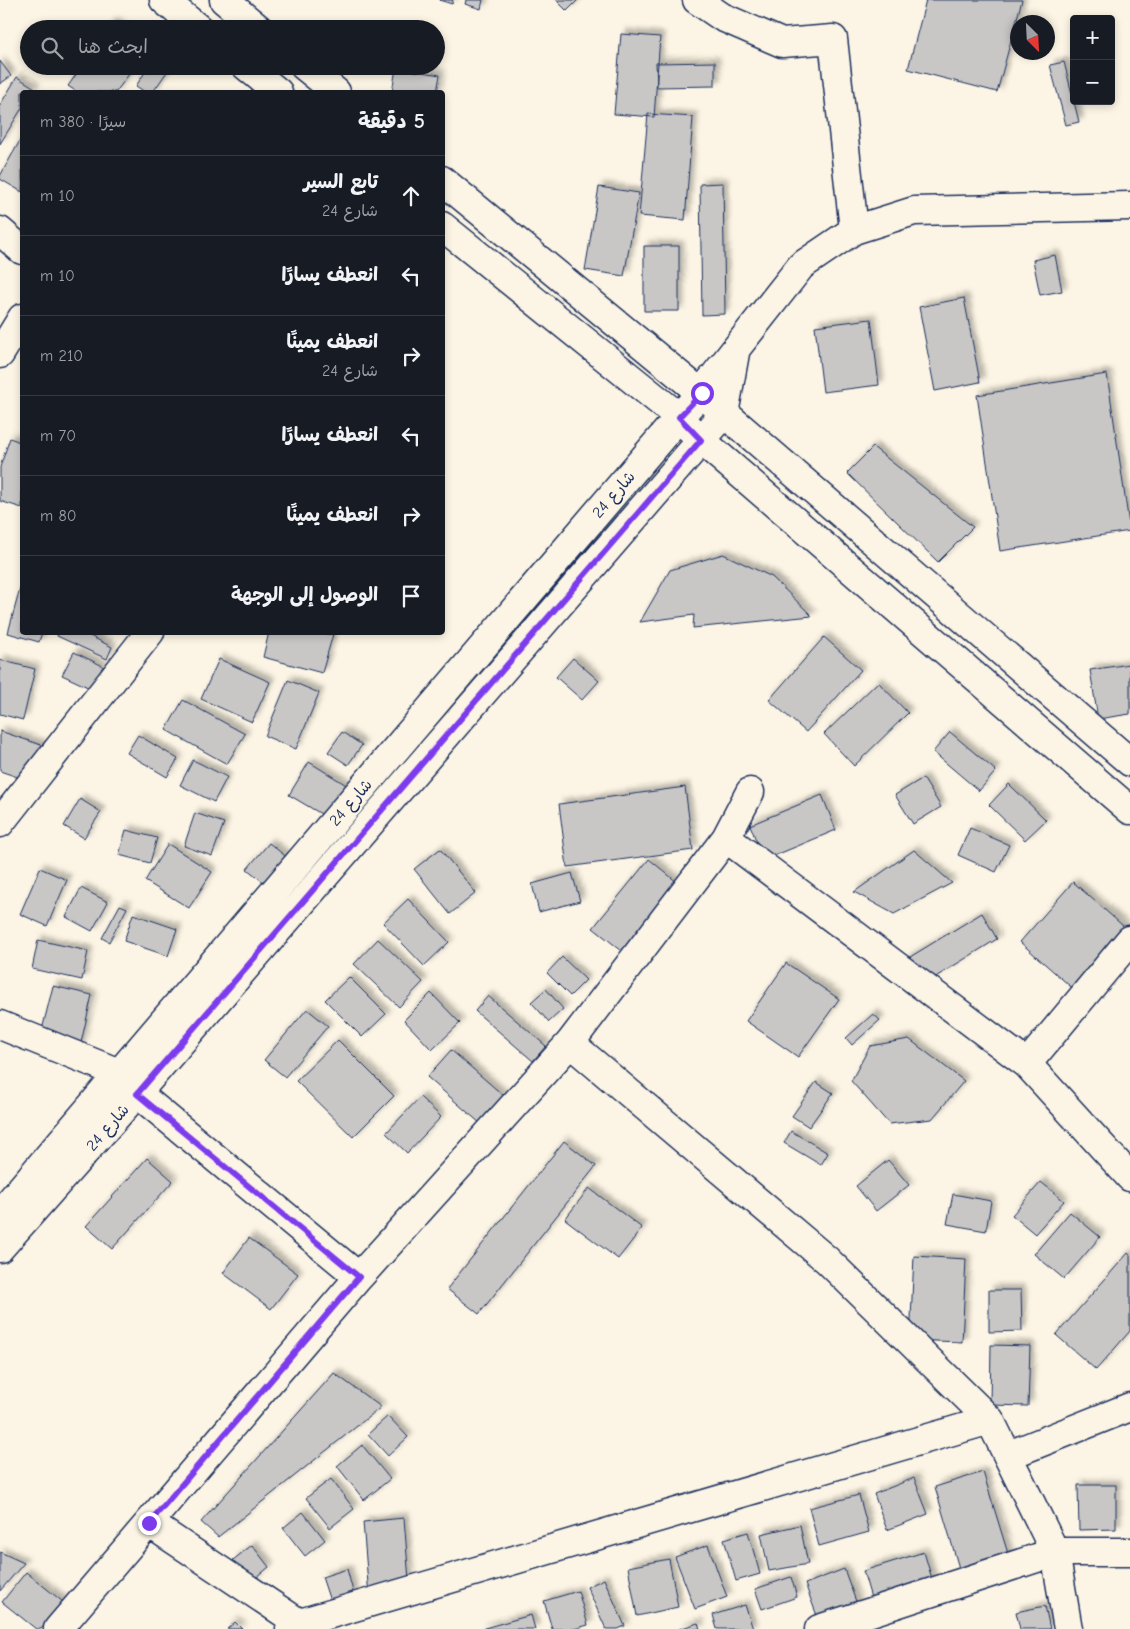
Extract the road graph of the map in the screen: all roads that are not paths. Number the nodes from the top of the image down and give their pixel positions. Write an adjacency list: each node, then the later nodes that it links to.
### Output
1 (164, 0): 4 (street)
2 (224, 0): 5 (street)
3 (696, 0): 13 (street)
4 (188, 20)
5 (248, 20)
6 (257, 75): 8 (street)
7 (315, 75): 9 (street)
8 (276, 90)
9 (334, 90)
10 (445, 182): 19 (street)
11 (1130, 206): 13 (street, شارع 24)
12 (445, 228): 21 (street)
13 (854, 230): 17 (street, شارع 24)
14 (0, 231): 15 (street)
15 (20, 248)
16 (20, 321): 18 (street)
17 (735, 350): 19 (street, شارع 24); 20 (street)
18 (0, 354)
19 (702, 393): 20 (street); 21 (street, شارع 24)
20 (724, 414): 22 (street, شارع 24); 24 (street)
21 (679, 417): 22 (street); 33 (street, شارع 24)
22 (701, 440): 26 (street); 34 (street, شارع 24)
23 (148, 635): 27 (street)
24 (1130, 762)
25 (750, 792): 28 (street)
26 (1130, 810)
27 (0, 823)
28 (726, 838): 31 (street); 32 (street)
29 (1130, 940): 32 (street)
30 (0, 1025): 33 (street)
31 (570, 1043): 38 (street); 40 (street)
32 (1027, 1064): 35 (street)
33 (118, 1073): 36 (street, شارع 24)
34 (137, 1094): 37 (street, شارع 24); 38 (street)
35 (1130, 1177)
36 (0, 1213)
37 (0, 1248)
38 (359, 1277): 42 (street)
39 (1130, 1407): 41 (street)
40 (990, 1420): 41 (street); 45 (street)
41 (1009, 1455): 43 (street)
42 (149, 1523): 45 (street); 46 (street)
43 (1055, 1552): 44 (street); 47 (street); 48 (street)
44 (1130, 1552)
45 (299, 1627)
46 (58, 1629)
47 (819, 1629)
48 (1068, 1629)

